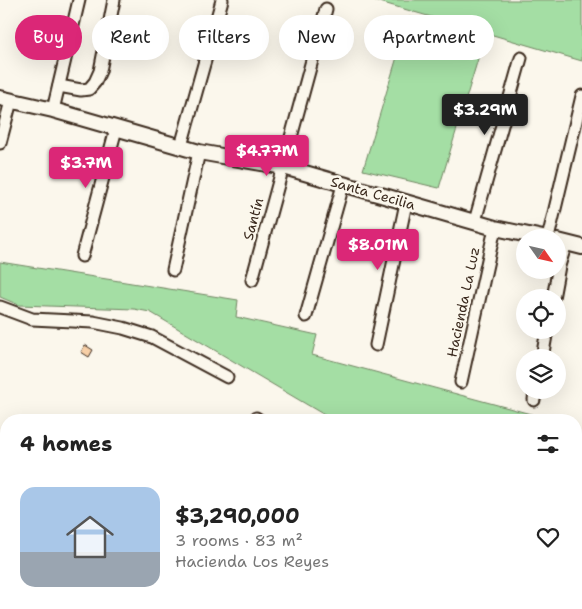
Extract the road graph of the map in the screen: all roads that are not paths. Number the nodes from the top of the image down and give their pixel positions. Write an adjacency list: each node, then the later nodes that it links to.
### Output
1 (79, 0): 6 (street)
2 (114, 0): 6 (street)
3 (222, 0): 12 (street)
4 (326, 9): 14 (street, Santín)
5 (521, 58): 17 (street)
6 (59, 86): 9 (street)
7 (582, 96): 19 (street)
8 (5, 100): 9 (street, Santa Cecilia); 11 (street)
9 (53, 110): 10 (street, Santa Cecilia)
10 (116, 129): 12 (street, Santa Cecilia); 23 (street)
11 (0, 143)
12 (181, 146): 13 (street, Santa Cecilia)
13 (199, 152): 14 (street, Santa Cecilia); 24 (street)
14 (284, 167): 15 (street, Santa Cecilia); 25 (street, Santín)
15 (343, 185): 16 (street, Santa Cecilia); 27 (street)
16 (406, 203): 17 (street, Santa Cecilia); 28 (street)
17 (475, 222): 18 (street, Santa Cecilia)
18 (494, 228): 20 (street, Santa Cecilia); 30 (street, Hacienda La Luz)
19 (550, 229)
20 (516, 232)
21 (566, 243): 22 (street)
22 (582, 248)
23 (82, 256)
24 (173, 270)
25 (252, 280)
26 (0, 307): 29 (street)
27 (306, 316)
28 (376, 345)
29 (227, 377)
30 (460, 382)

